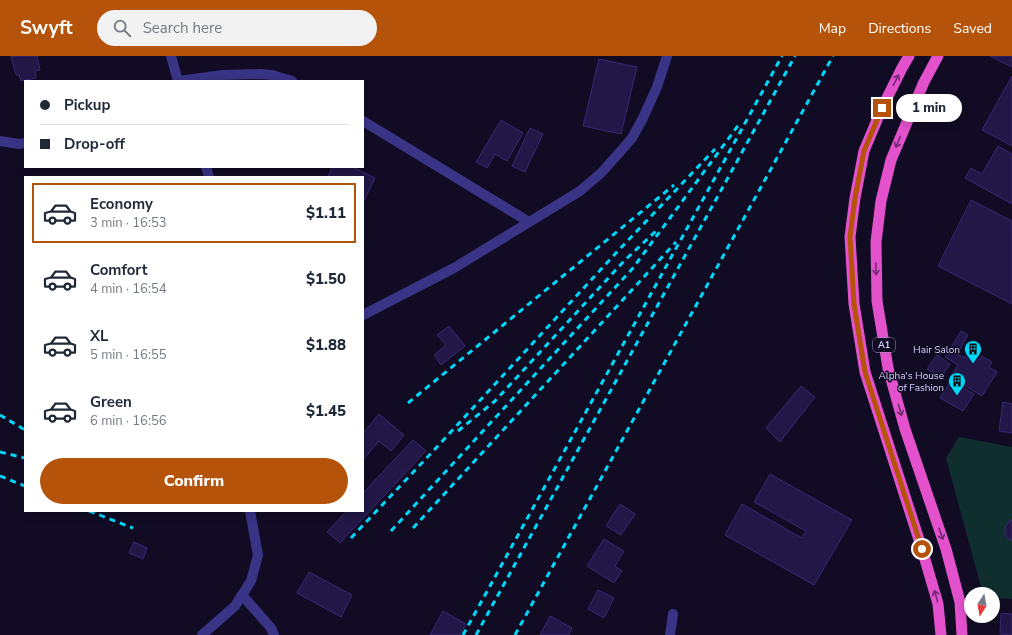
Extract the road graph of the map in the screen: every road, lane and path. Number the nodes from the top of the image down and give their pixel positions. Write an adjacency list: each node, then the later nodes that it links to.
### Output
1 (171, 56): 5 (street)
2 (667, 56): 11 (street)
3 (909, 56): 19 (highway, A1, one-way to 3)
4 (938, 56): 20 (highway, A1, one-way to 20)
5 (178, 80)
6 (184, 80): 7 (street)
7 (289, 80)
8 (364, 122): 11 (street)
9 (0, 141): 10 (street)
10 (24, 143)
11 (529, 222): 12 (street)
12 (364, 314)
13 (250, 512): 14 (street)
14 (242, 595): 16 (street); 17 (street)
15 (672, 614): 18 (street)
16 (202, 635)
17 (274, 635)
18 (670, 635)
19 (941, 635)
20 (962, 635)

